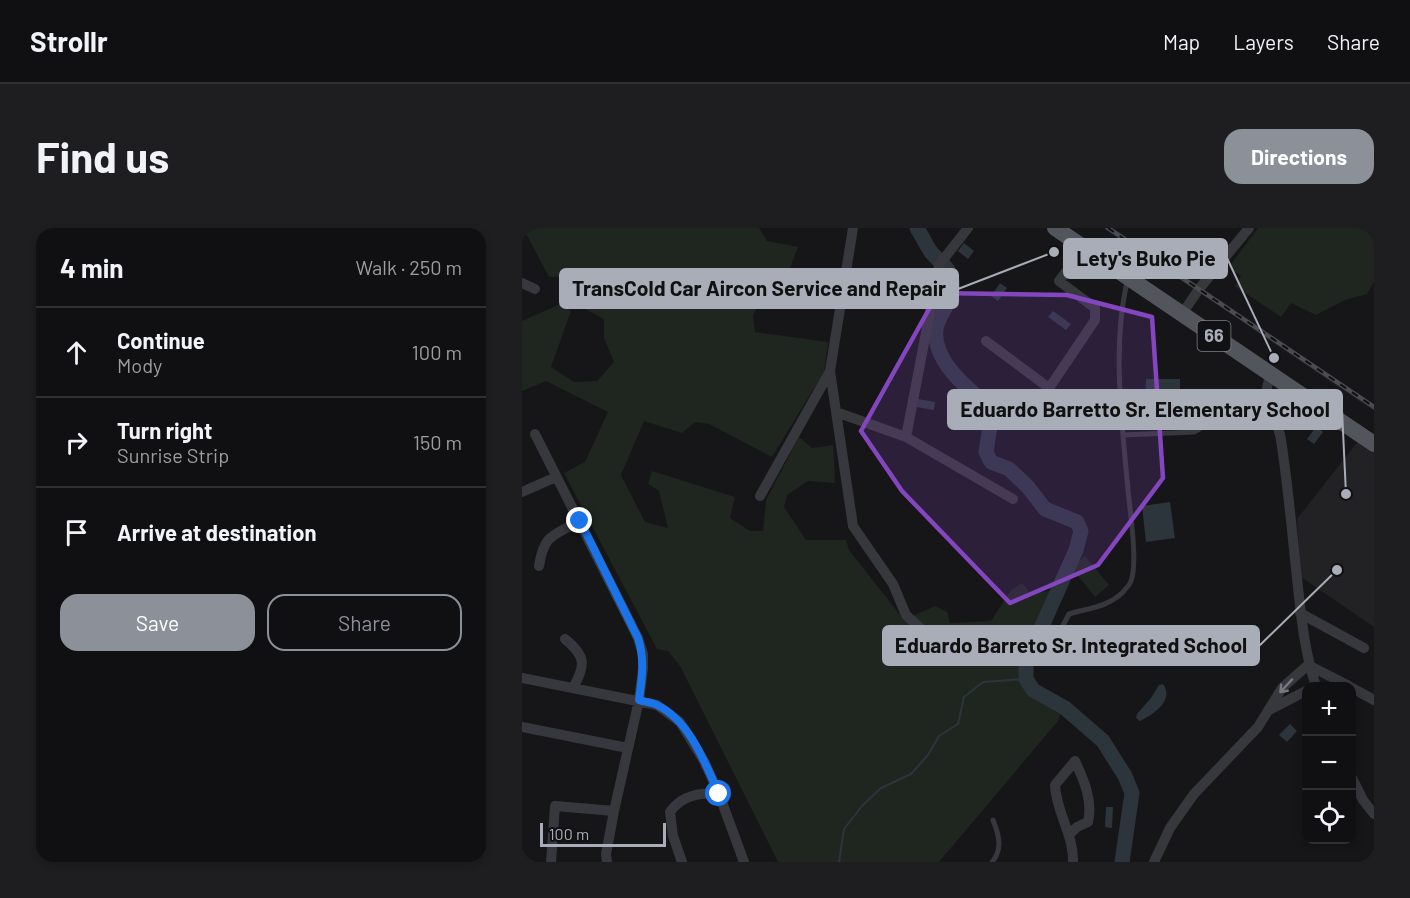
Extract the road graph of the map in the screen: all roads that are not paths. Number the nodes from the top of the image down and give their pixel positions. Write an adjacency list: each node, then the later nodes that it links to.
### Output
1 (853, 228): 11 (street)
2 (968, 228): 19 (street)
3 (1055, 228): 5 (main road, 66)
4 (1249, 228): 9 (street)
5 (1084, 248): 6 (main road, 66); 13 (street)
6 (1128, 277): 9 (main road, 66); 18 (lane)
7 (522, 283): 8 (street)
8 (522, 296)
9 (1182, 314): 12 (main road, 66)
10 (986, 341): 13 (street)
11 (830, 371): 14 (street); 23 (street)
12 (1271, 374): 20 (main road, 66); 27 (street)
13 (1049, 388): 15 (street)
14 (836, 412): 19 (street); 30 (street)
15 (1031, 415)
16 (1222, 415): 18 (lane)
17 (535, 434): 21 (street)
18 (1123, 435): 31 (lane)
19 (906, 436): 24 (street)
20 (1374, 444)
21 (556, 477): 22 (street); 25 (street)
22 (522, 492)
23 (760, 496)
24 (1013, 499)
25 (580, 521): 26 (street); 39 (street)
26 (539, 566)
27 (1300, 613): 29 (street); 32 (street)
28 (565, 639): 36 (street)
29 (1364, 648)
30 (944, 650)
31 (1050, 656)
32 (1308, 664): 34 (street); 35 (street); 41 (street, one-way to 41)
33 (522, 678): 36 (street)
34 (1314, 682)
35 (1341, 682)
36 (573, 688): 39 (street)
37 (1356, 690): 40 (street)
38 (1302, 693): 41 (street)
39 (639, 700): 43 (street); 45 (street)
40 (1374, 700)
41 (1269, 710): 56 (street)
42 (522, 727): 43 (street)
43 (628, 748): 46 (street)
44 (1356, 786): 47 (street)
45 (719, 794): 52 (street); 53 (street)
46 (614, 811): 50 (street); 51 (street)
47 (1374, 814)
48 (993, 820): 54 (lane)
49 (1069, 835): 49 (street); 55 (street)
50 (551, 862)
51 (607, 862)
52 (682, 862)
53 (744, 862)
54 (992, 862)
55 (1073, 862)
56 (1154, 862)

